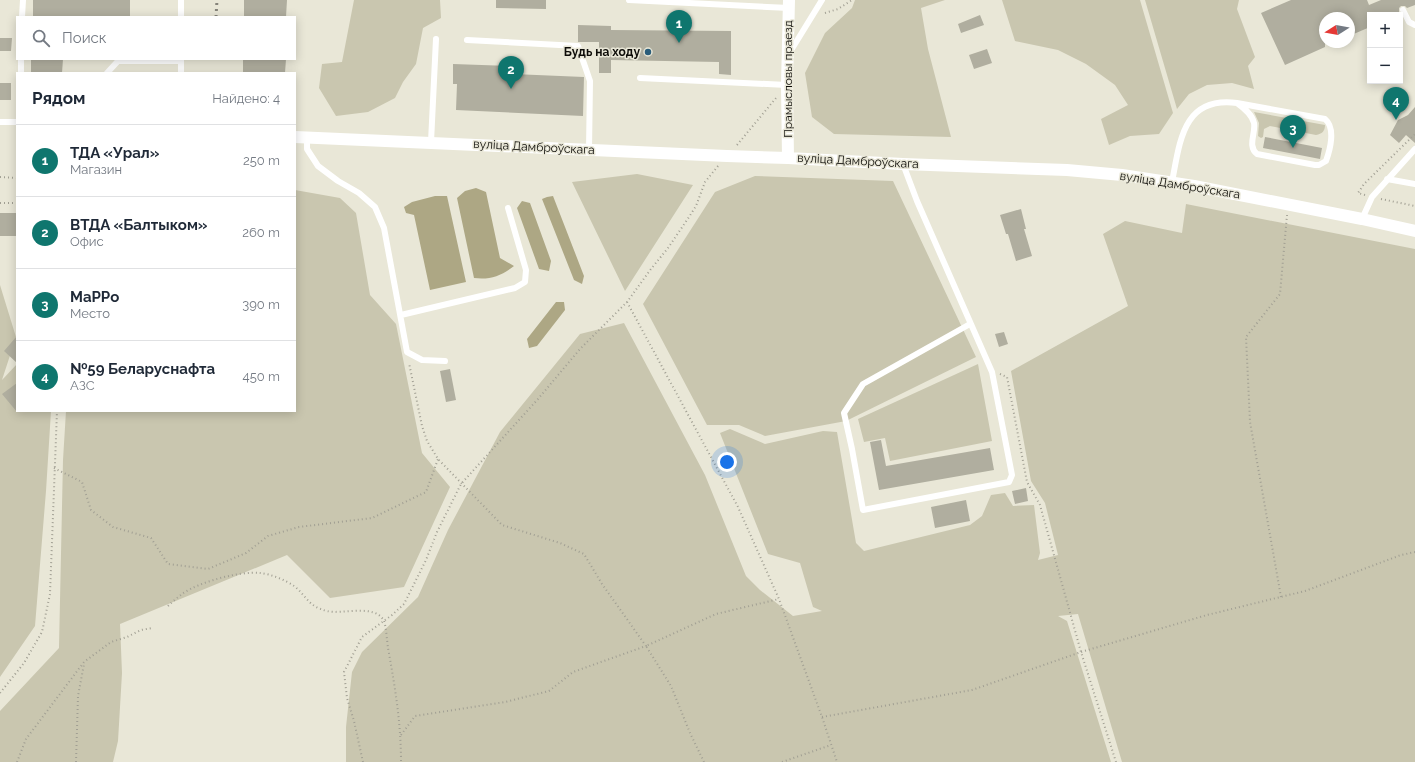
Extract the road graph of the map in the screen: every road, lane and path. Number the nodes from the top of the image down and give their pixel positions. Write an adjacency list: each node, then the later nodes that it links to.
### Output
1 (23, 0): 9 (lane)
2 (181, 0): 10 (lane)
3 (629, 0): 6 (lane)
4 (822, 0): 11 (lane)
5 (852, 0): 11 (path)
6 (754, 3): 7 (lane)
7 (789, 4): 15 (street, Прамысловы праезд)
8 (1403, 10): 12 (lane)
9 (22, 16)
10 (181, 16)
11 (812, 16): 15 (lane)
12 (1415, 25)
13 (436, 39): 27 (lane)
14 (467, 40): 29 (lane)
15 (787, 56): 22 (street, Прамысловы праезд)
16 (21, 60): 18 (lane)
17 (181, 60): 19 (lane); 20 (lane)
18 (21, 72)
19 (108, 72)
20 (182, 72)
21 (640, 78): 22 (lane)
22 (787, 85): 30 (path); 31 (street, Прамысловы праезд)
23 (1237, 104): 23 (lane); 36 (lane)
24 (0, 122): 25 (lane)
25 (16, 122)
26 (301, 137): 27 (street, вуліца Дамброўскага); 45 (lane)
27 (431, 142): 29 (street, вуліца Дамброўскага)
28 (1415, 149): 35 (lane)
29 (589, 150): 30 (street, вуліца Дамброўскага)
30 (727, 156): 31 (street, вуліца Дамброўскага); 44 (path)
31 (788, 158): 32 (street, вуліца Дамброўскага)
32 (903, 164): 36 (street, вуліца Дамброўскага); 46 (lane)
33 (0, 177): 34 (path)
34 (16, 178)
35 (1387, 179): 37 (lane); 42 (lane)
36 (1172, 182): 40 (street, вуліца Дамброўскага)
37 (1415, 184)
38 (0, 203): 39 (path)
39 (16, 203)
40 (1288, 204): 42 (street, вуліца Дамброўскага); 55 (path)
41 (508, 208): 45 (lane)
42 (1362, 219): 43 (street, вуліца Дамброўскага)
43 (1415, 231)
44 (627, 302): 53 (path); 56 (path)
45 (401, 315): 47 (lane)
46 (970, 324): 49 (lane); 49 (lane)
47 (407, 352): 48 (lane); 51 (path)
48 (445, 361)
49 (992, 372): 61 (path)
50 (57, 412): 52 (path)
51 (438, 459): 52 (path); 53 (path)
52 (54, 468): 63 (path)
53 (461, 484): 58 (path); 60 (path)
54 (1415, 552): 55 (path)
55 (1281, 597): 61 (path)
56 (779, 599): 60 (path); 64 (path)
57 (168, 606): 58 (path)
58 (384, 620): 65 (path); 69 (path)
59 (152, 628): 62 (path)
60 (646, 646): 65 (path); 71 (path)
61 (1081, 652): 64 (path); 74 (path)
62 (84, 662): 67 (path); 68 (path)
63 (0, 693)
64 (822, 717): 66 (path)
65 (401, 735): 70 (path)
66 (831, 745): 72 (path); 73 (path)
67 (17, 762)
68 (76, 762)
69 (363, 762)
70 (401, 762)
71 (704, 762)
72 (782, 762)
73 (837, 762)
74 (1116, 762)

